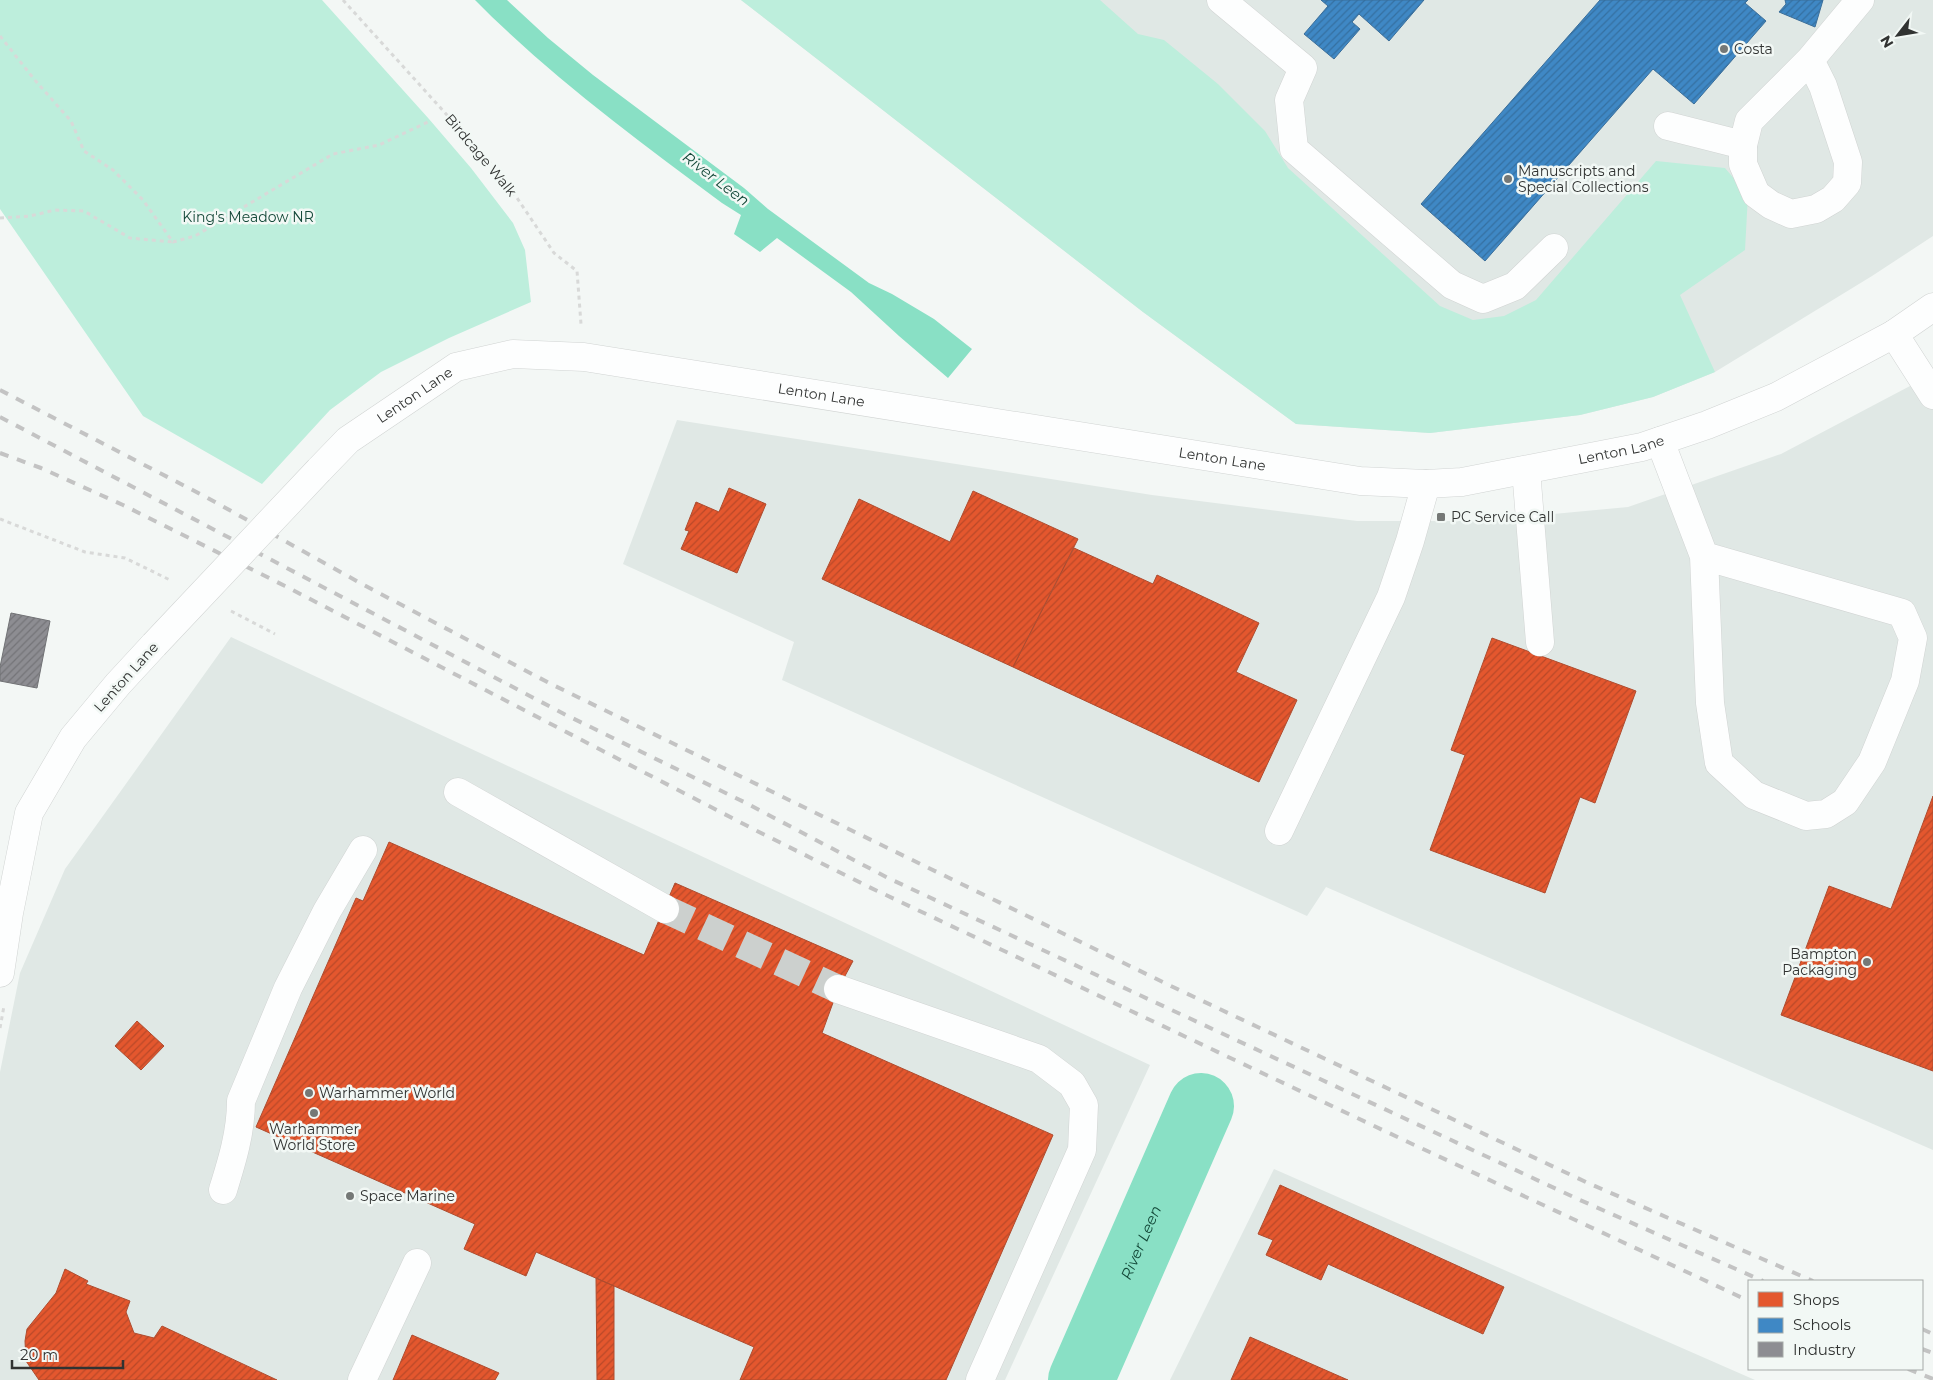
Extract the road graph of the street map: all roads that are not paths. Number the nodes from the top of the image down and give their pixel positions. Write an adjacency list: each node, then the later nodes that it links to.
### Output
1 (1222, 0): 6 (street)
2 (1860, 0): 3 (street)
3 (1810, 60): 5 (street); 5 (street)
4 (1668, 126): 5 (street)
5 (1743, 145)
6 (1554, 248)
7 (1933, 306): 8 (street, Lenton Lane)
8 (1894, 334): 9 (street); 10 (street, Lenton Lane)
9 (1933, 396)
10 (1660, 441): 11 (street, Lenton Lane); 13 (street)
11 (1526, 470): 12 (street, Lenton Lane); 14 (street)
12 (1426, 484): 16 (street); 19 (street, Lenton Lane, bridge)
13 (1704, 556): 13 (street)
14 (1540, 642)
15 (458, 792): 18 (street)
16 (1280, 832)
17 (363, 850): 21 (street)
18 (665, 909)
19 (0, 973)
20 (838, 990): 24 (street)
21 (223, 1190)
22 (417, 1264): 23 (street)
23 (362, 1380)
24 (980, 1380)

